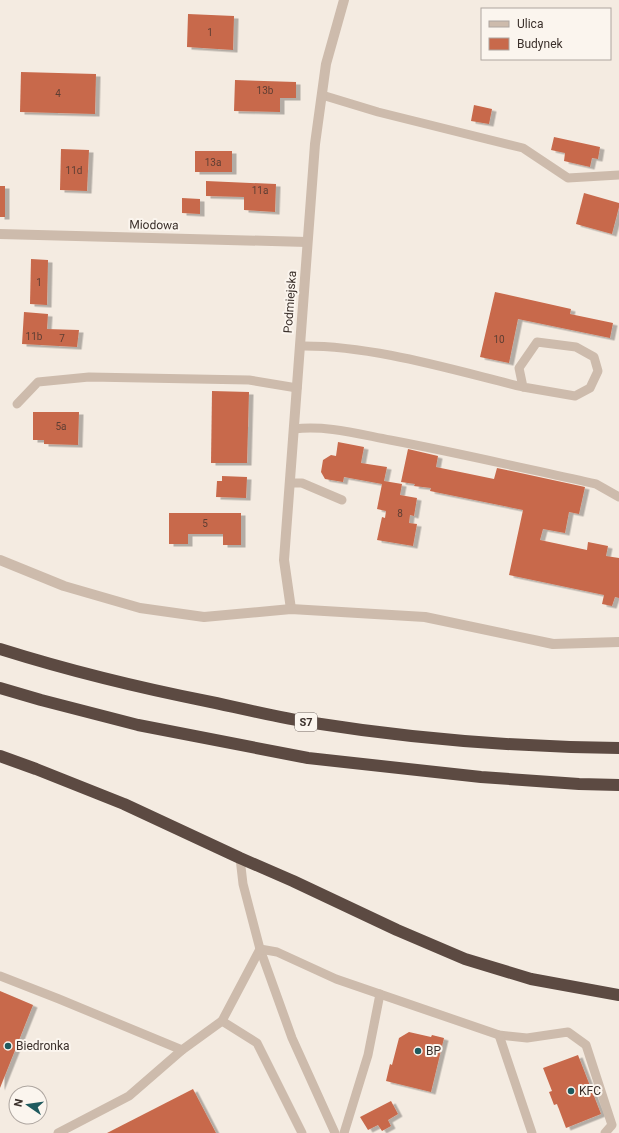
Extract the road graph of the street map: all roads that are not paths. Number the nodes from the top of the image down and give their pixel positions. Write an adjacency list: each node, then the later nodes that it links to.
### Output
1 (344, 0): 2 (street, Podmiejska)
2 (322, 95): 3 (lane); 5 (street, Podmiejska)
3 (619, 175)
4 (0, 234): 5 (street, Miodowa)
5 (307, 242): 6 (street, Podmiejska)
6 (300, 346): 7 (lane); 8 (street, Podmiejska)
7 (523, 387): 7 (lane)
8 (297, 388): 9 (lane); 10 (street, Podmiejska)
9 (17, 404)
10 (294, 429): 11 (street, Podmiejska); 12 (lane)
11 (290, 483): 13 (lane); 15 (street, Podmiejska)
12 (619, 497)
13 (342, 500)
14 (0, 560): 15 (street)
15 (291, 609): 16 (street)
16 (619, 642)
17 (0, 649): 19 (highway, S7)
18 (0, 688): 21 (highway)
19 (619, 748)
20 (0, 756): 22 (highway)
21 (619, 785)
22 (240, 858): 23 (lane); 26 (highway)
23 (260, 949): 25 (lane); 27 (lane); 32 (lane)
24 (0, 976): 29 (lane)
25 (380, 994): 28 (lane); 33 (lane)
26 (619, 995)
27 (222, 1021): 29 (lane); 31 (lane)
28 (499, 1035): 34 (lane); 35 (lane)
29 (182, 1050): 30 (lane)
30 (58, 1133)
31 (302, 1133)
32 (335, 1133)
33 (344, 1133)
34 (532, 1133)
35 (604, 1133)

